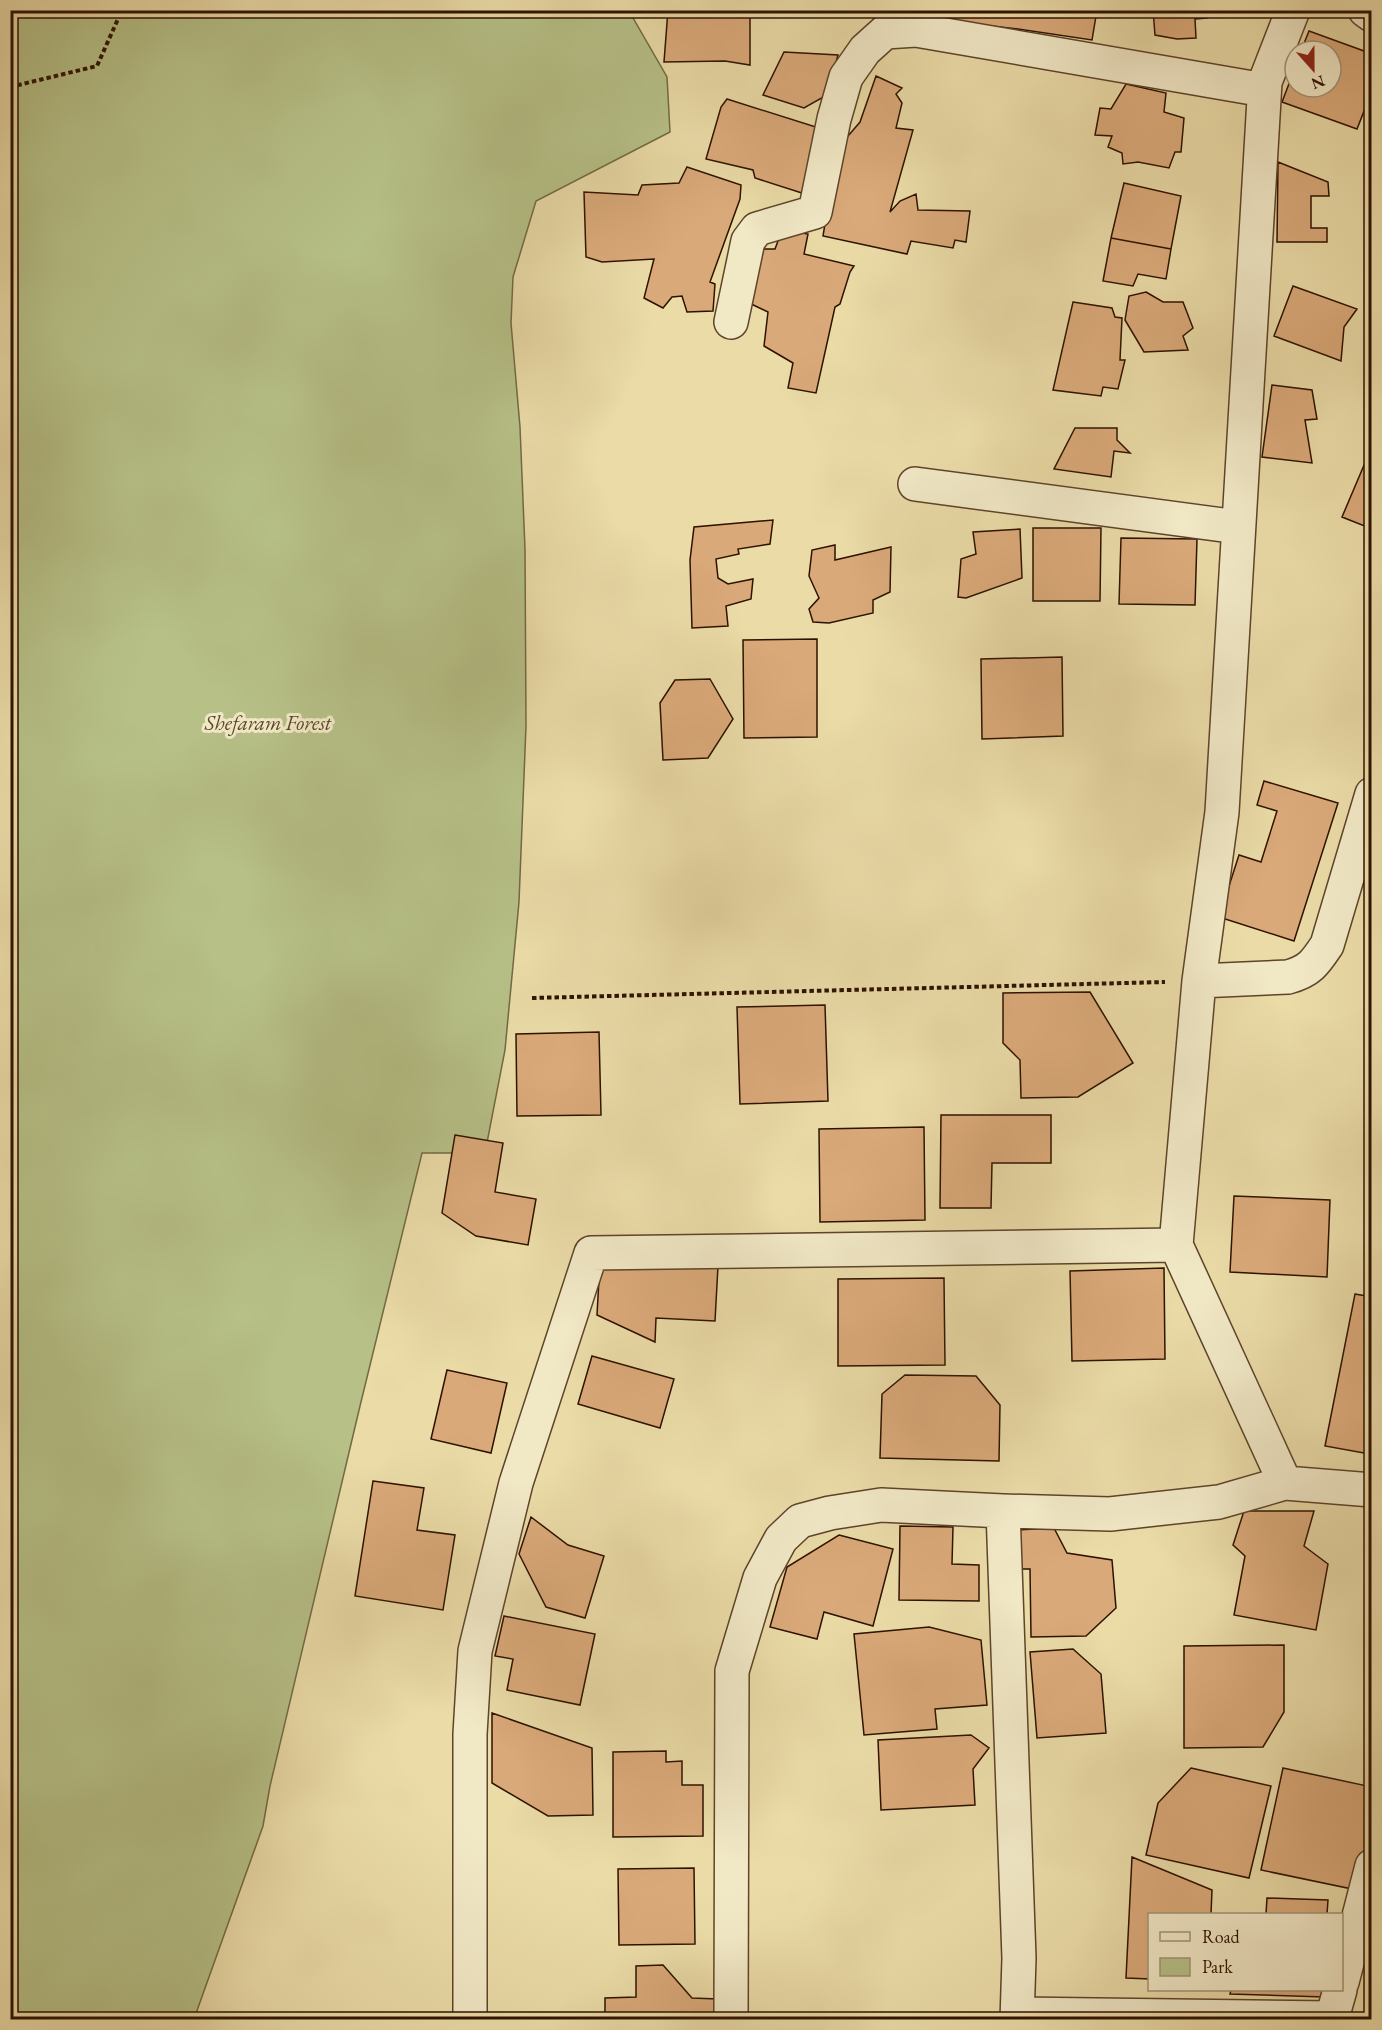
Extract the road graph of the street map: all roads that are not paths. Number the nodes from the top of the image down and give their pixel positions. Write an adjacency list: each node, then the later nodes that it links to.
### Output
1 (1293, 10): 4 (street)
2 (1365, 10): 3 (street)
3 (1371, 15)
4 (1264, 90): 5 (street); 7 (street)
5 (731, 322)
6 (915, 484): 7 (street)
7 (1238, 527): 9 (street)
8 (1371, 794): 9 (street)
9 (1199, 981): 10 (street)
10 (1176, 1245): 11 (street); 18 (street)
11 (1285, 1483): 12 (street); 13 (street)
12 (1371, 1491)
13 (1004, 1511): 17 (street); 19 (street)
14 (1371, 1866): 15 (street)
15 (1343, 1974)
16 (1339, 1991): 17 (street)
17 (1018, 2017)
18 (471, 2019)
19 (731, 2019)

